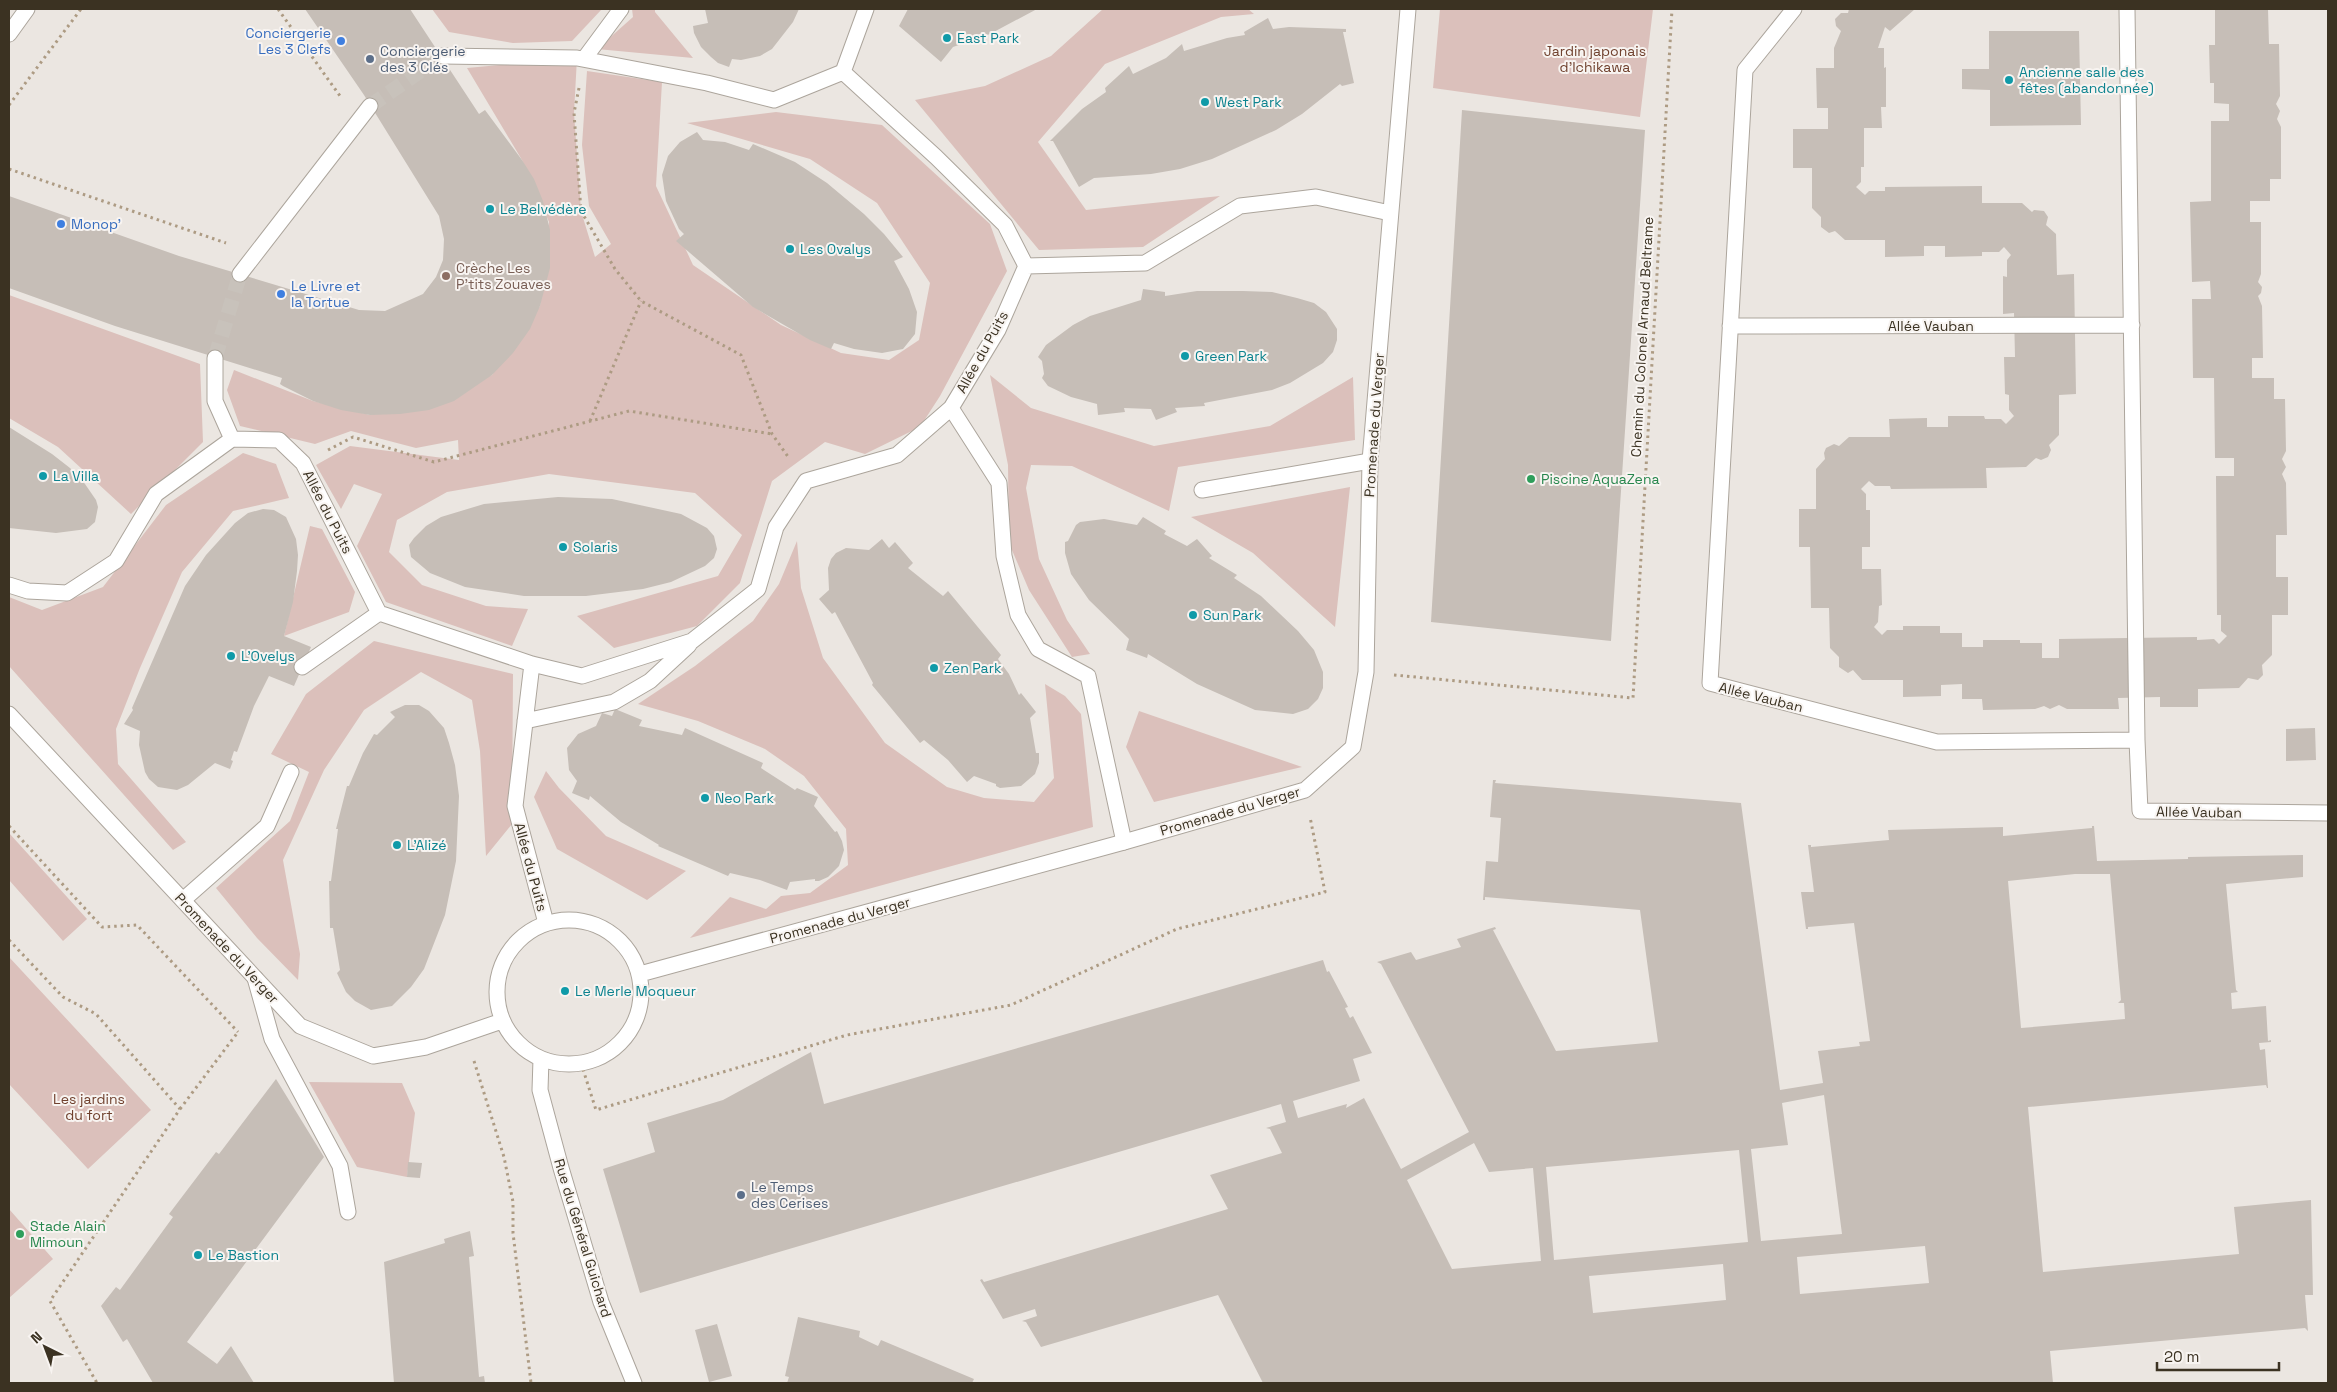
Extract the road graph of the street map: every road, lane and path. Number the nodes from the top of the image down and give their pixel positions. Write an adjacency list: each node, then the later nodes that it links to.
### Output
1 (27, 9): 10 (street)
2 (82, 9): 14 (path)
3 (278, 9): 16 (path)
4 (621, 9): 12 (street)
5 (866, 9): 13 (street)
6 (1408, 9): 18 (street, Promenade du Verger)
7 (1672, 9): 39 (path, Chemin du Colonel Arnaud Beltrame)
8 (1794, 9): 24 (street, Allée Vauban)
9 (2127, 9): 23 (street)
10 (9, 34)
11 (442, 56): 12 (street)
12 (584, 59): 13 (street); 22 (path)
13 (843, 72): 20 (street)
14 (9, 105)
15 (370, 106): 16 (street)
16 (358, 122): 19 (street)
17 (9, 169): 19 (path)
18 (1390, 213): 20 (street); 30 (street, Promenade du Verger)
19 (257, 253): 21 (street)
20 (1026, 266): 26 (street, Allée du Puits)
21 (240, 274)
22 (641, 301): 27 (path); 28 (path)
23 (2132, 325): 24 (street, Allée Vauban); 42 (street, Allée Vauban)
24 (1730, 326): 42 (street, Allée Vauban)
25 (215, 358): 29 (street)
26 (951, 408): 32 (street, Allée du Puits); 47 (street)
27 (590, 422): 28 (path); 31 (path)
28 (772, 434): 32 (path)
29 (232, 439): 31 (street, Allée du Puits); 34 (street)
30 (1370, 461): 33 (street); 39 (street, Promenade du Verger)
31 (303, 463): 35 (street, Allée du Puits)
32 (806, 481): 36 (street)
33 (1202, 490)
34 (9, 585)
35 (379, 613): 37 (street); 38 (street)
36 (692, 641): 37 (street); 41 (street)
37 (532, 664): 41 (street, Allée du Puits)
38 (302, 668)
39 (1366, 672): 44 (street, Promenade du Verger)
40 (9, 714): 48 (street, Promenade du Verger)
41 (525, 721): 49 (street, Allée du Puits)
42 (2138, 740): 45 (street, Allée Vauban)
43 (291, 772): 48 (street)
44 (1305, 790): 47 (street, Promenade du Verger); 56 (path)
45 (2328, 813)
46 (9, 826): 57 (path)
47 (1124, 842): 51 (street, Promenade du Verger)
48 (183, 900): 52 (street, Promenade du Verger)
49 (546, 923): 51 (street); 53 (street)
50 (9, 940): 57 (path)
51 (640, 974): 56 (street)
52 (255, 978): 54 (street, Promenade du Verger); 58 (street)
53 (502, 1021): 54 (street, Promenade du Verger); 55 (street)
54 (465, 1034): 60 (path)
55 (541, 1059): 56 (street); 61 (street, Rue du Général Guichard)
56 (581, 1063)
57 (180, 1109): 59 (path)
58 (348, 1212)
59 (97, 1383)
60 (531, 1383)
61 (634, 1383)

